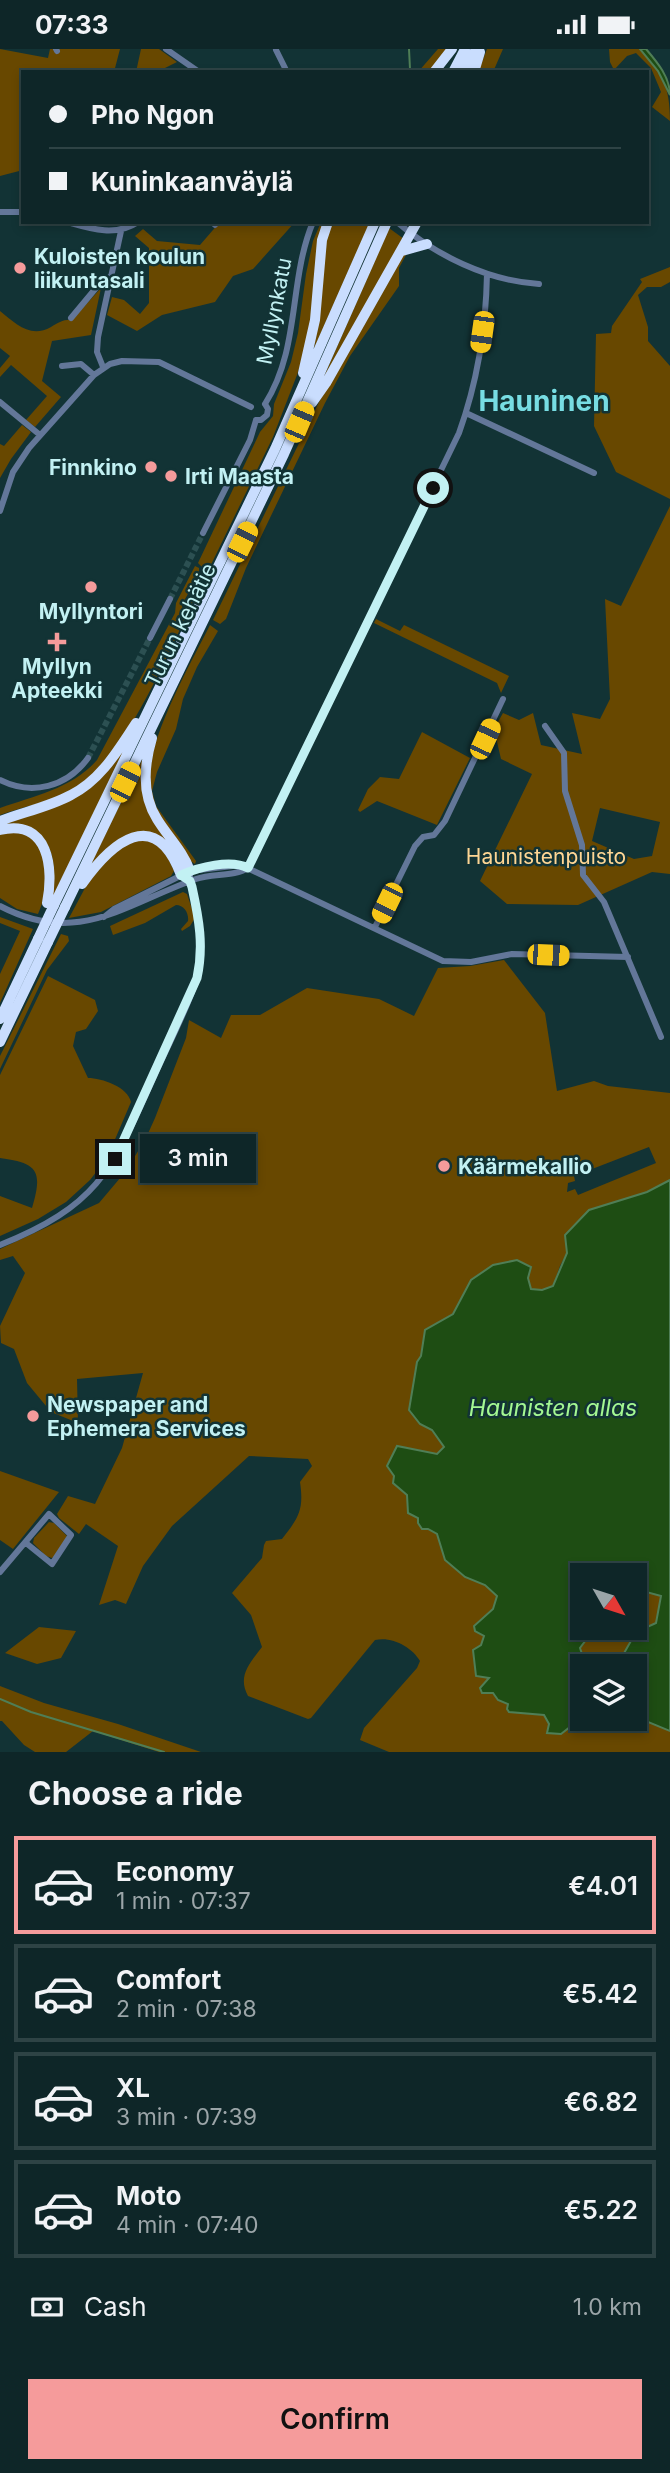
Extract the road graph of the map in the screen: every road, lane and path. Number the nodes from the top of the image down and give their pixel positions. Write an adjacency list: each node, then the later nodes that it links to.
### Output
1 (166, 49): 6 (street)
2 (276, 49): 7 (street)
3 (452, 49): 8 (highway)
4 (465, 49): 9 (highway)
5 (479, 49): 10 (highway); 11 (highway)
6 (196, 70)
7 (284, 70)
8 (436, 70)
9 (454, 70)
10 (465, 70)
11 (474, 70)
12 (0, 212): 13 (street)
13 (21, 212)
14 (76, 224): 22 (street)
15 (134, 224): 22 (street)
16 (312, 224): 35 (street, Myllynkatu)
17 (327, 224): 33 (highway)
18 (374, 224): 33 (highway, Turun kehätie)
19 (386, 224): 39 (highway, Turun kehätie)
20 (399, 224): 23 (street)
21 (415, 224): 23 (highway)
22 (121, 231): 27 (street)
23 (408, 232): 24 (street); 25 (highway)
24 (427, 244): 25 (highway); 26 (street)
25 (401, 251): 39 (highway)
26 (487, 274): 28 (street); 37 (street)
27 (112, 275): 29 (street); 31 (street)
28 (539, 284)
29 (71, 318)
30 (62, 366): 32 (street)
31 (103, 367): 32 (street); 36 (street)
32 (94, 375): 40 (street)
33 (297, 401): 46 (highway, Turun kehätie)
34 (0, 402): 40 (street)
35 (265, 404): 36 (street); 38 (street)
36 (251, 407): 38 (street)
37 (466, 412): 41 (street); 54 (street)
38 (256, 419): 43 (street)
39 (299, 422): 48 (highway, Turun kehätie)
40 (40, 435): 42 (street)
41 (594, 473)
42 (0, 511)
43 (203, 533)
44 (170, 599): 45 (street)
45 (150, 638)
46 (156, 694): 52 (highway); 57 (highway, Turun kehätie)
47 (503, 699): 59 (street)
48 (159, 713): 55 (highway); 58 (highway, Turun kehätie)
49 (545, 726): 61 (street)
50 (88, 758): 51 (street)
51 (0, 780)
52 (0, 821)
53 (0, 830): 57 (highway)
54 (248, 868): 55 (street); 59 (street)
55 (187, 876): 56 (street); 58 (highway); 65 (street)
56 (0, 904)
57 (50, 904): 60 (highway, Turun kehätie, bridge)
58 (65, 907): 60 (highway, Turun kehätie, bridge)
59 (375, 927): 61 (street)
60 (43, 941): 62 (highway, Turun kehätie); 64 (highway, Turun kehätie)
61 (628, 957): 63 (street)
62 (0, 1019)
63 (661, 1037)
64 (0, 1042)
65 (0, 1245)
66 (26, 1543): 66 (street); 67 (street)
67 (0, 1572)

